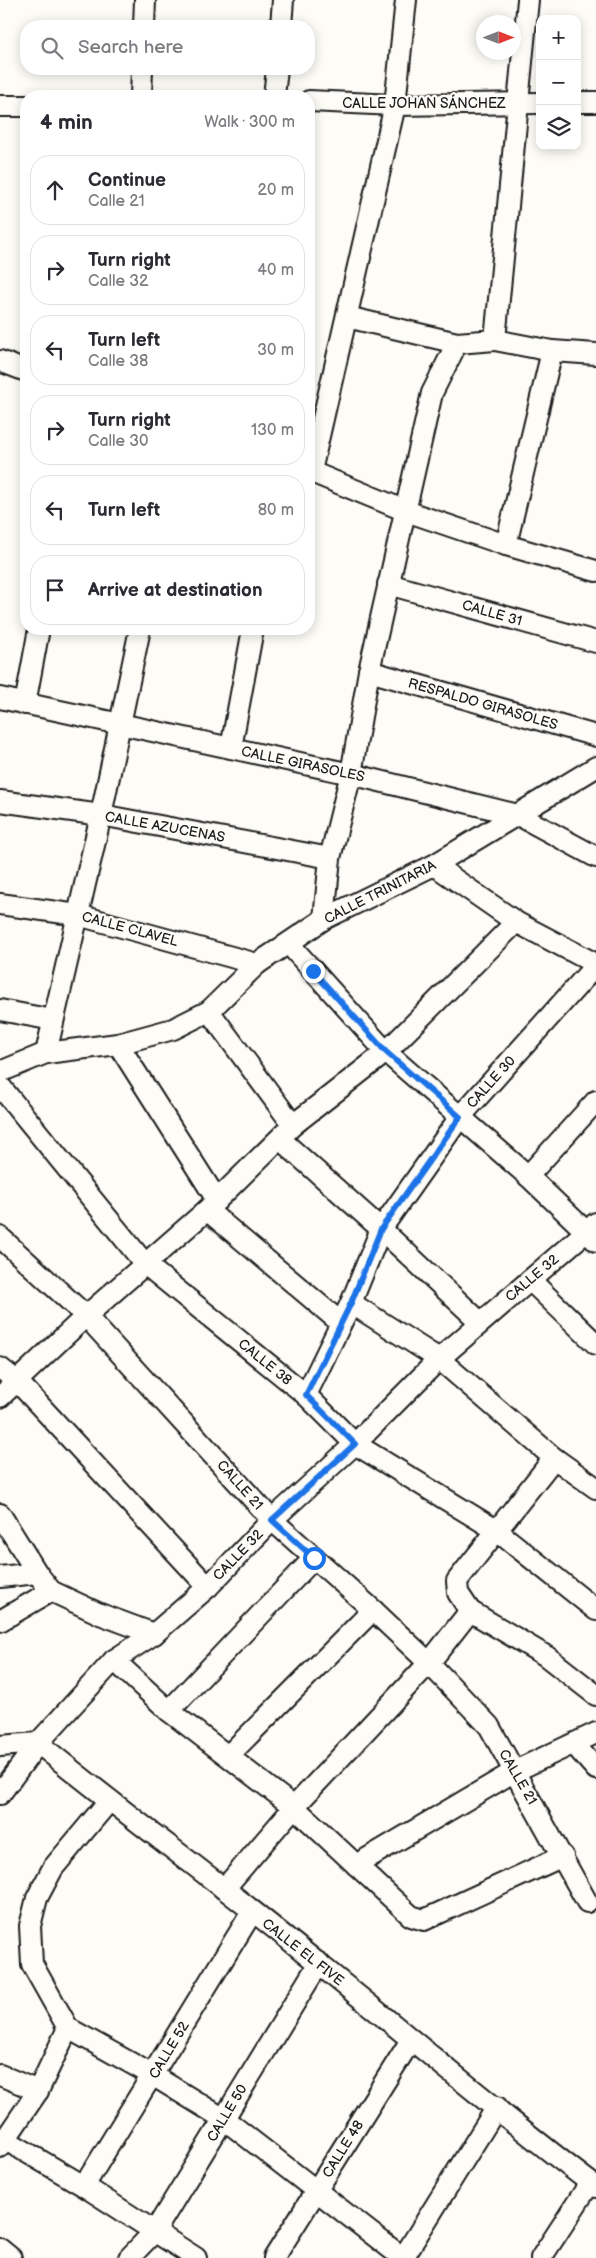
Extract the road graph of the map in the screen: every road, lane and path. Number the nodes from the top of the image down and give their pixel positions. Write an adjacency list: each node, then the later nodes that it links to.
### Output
1 (145, 0): 5 (street)
2 (283, 0): 6 (street)
3 (406, 0): 16 (street)
4 (528, 0): 14 (street)
5 (144, 20)
6 (281, 20)
7 (142, 75): 9 (street)
8 (276, 75): 10 (street)
9 (141, 90)
10 (275, 90)
11 (315, 101): 16 (street, CALLE JOHAN SÁNCHEZ)
12 (581, 102): 13 (street)
13 (596, 102)
14 (518, 103): 15 (street, CALLE JOHAN SÁNCHEZ); 16 (street, CALLE JOHAN SÁNCHEZ); 20 (street)
15 (536, 103)
16 (395, 105): 19 (street)
17 (0, 106): 18 (street)
18 (20, 106)
19 (347, 317): 21 (street); 26 (street)
20 (495, 340): 21 (street); 22 (street)
21 (457, 343): 28 (street)
22 (552, 351): 23 (street); 29 (street)
23 (596, 354)
24 (0, 361): 25 (street)
25 (20, 369)
26 (315, 450)
27 (315, 473): 28 (street)
28 (406, 511): 29 (street); 31 (street)
29 (506, 545): 30 (street)
30 (596, 571)
31 (388, 584): 35 (street, CALLE 31); 36 (street)
32 (38, 635): 38 (street)
33 (139, 635): 39 (street)
34 (252, 635): 41 (street)
35 (596, 642)
36 (370, 671): 40 (street, RESPALDO GIRASOLES); 43 (street)
37 (0, 698): 38 (street, CALLE GIRASOLES)
38 (26, 704): 39 (street, CALLE GIRASOLES)
39 (121, 724): 41 (street, CALLE GIRASOLES); 46 (street)
40 (596, 736)
41 (231, 748): 43 (street, CALLE GIRASOLES)
42 (596, 767): 45 (street, CALLE TRINITARIA)
43 (351, 774): 45 (street, CALLE GIRASOLES); 48 (street)
44 (0, 801): 46 (street, CALLE AZUCENAS)
45 (518, 815): 47 (street, CALLE GIRASOLES); 49 (street, CALLE TRINITARIA)
46 (101, 816): 48 (street, CALLE AZUCENAS); 51 (street)
47 (596, 857)
48 (330, 858): 52 (street)
49 (434, 865): 52 (street, CALLE TRINITARIA); 53 (street)
50 (0, 904): 51 (street, CALLE CLAVEL)
51 (78, 915): 55 (street, CALLE CLAVEL); 59 (street)
52 (324, 919): 54 (street, CALLE TRINITARIA)
53 (516, 922): 56 (street); 61 (street)
54 (289, 944): 55 (street, CALLE TRINITARIA); 61 (street)
55 (257, 964): 58 (street, CALLE TRINITARIA)
56 (596, 964): 66 (street, CALLE 30)
57 (0, 1010): 59 (street)
58 (209, 1011): 60 (street, CALLE TRINITARIA); 67 (street)
59 (53, 1020): 62 (street)
60 (118, 1044): 62 (street, CALLE TRINITARIA); 69 (street)
61 (386, 1052): 66 (street); 67 (street)
62 (46, 1053): 63 (street, CALLE TRINITARIA)
63 (0, 1072)
64 (0, 1086): 73 (street, CALLE 38)
65 (596, 1101): 68 (street)
66 (460, 1117): 68 (street); 70 (street, CALLE 30)
67 (287, 1132): 69 (street); 70 (street)
68 (528, 1176): 71 (street)
69 (212, 1205): 73 (street); 77 (street)
70 (381, 1229): 75 (street, CALLE 30); 78 (street)
71 (593, 1232): 74 (street, CALLE 32)
72 (0, 1237): 76 (street, CALLE 21)
73 (145, 1264): 76 (street); 83 (street, CALLE 38)
74 (530, 1280): 78 (street, CALLE 32); 79 (street)
75 (351, 1303): 77 (street, CALLE 30); 80 (street)
76 (86, 1316): 82 (street); 89 (street, CALLE 21)
77 (342, 1322): 83 (street, CALLE 30)
78 (480, 1322): 80 (street, CALLE 32)
79 (596, 1344)
80 (439, 1359): 85 (street, CALLE 32); 86 (street)
81 (0, 1368): 82 (street)
82 (18, 1382): 84 (street); 94 (street)
83 (306, 1395): 85 (street, CALLE 38)
84 (0, 1397)
85 (355, 1444): 89 (street, CALLE 32); 90 (street, CALLE 38)
86 (554, 1458): 87 (street); 90 (street)
87 (596, 1487)
88 (0, 1514): 92 (street)
89 (272, 1520): 91 (street, CALLE 21); 94 (street, CALLE 32)
90 (496, 1530): 97 (street, CALLE 38); 98 (street)
91 (314, 1558): 96 (street, CALLE 21); 104 (street)
92 (37, 1573): 93 (street); 95 (street)
93 (0, 1577)
94 (208, 1587): 100 (street, CALLE 32)
95 (51, 1591): 99 (street); 100 (street)
96 (373, 1610): 102 (street, CALLE 21); 109 (street)
97 (596, 1610)
98 (470, 1611): 102 (street); 103 (street)
99 (0, 1621)
100 (154, 1634): 101 (street, CALLE 32)
101 (114, 1660): 104 (street); 106 (street, CALLE 32)
102 (429, 1663): 111 (street, CALLE 21); 114 (street)
103 (596, 1696)
104 (170, 1711): 109 (street)
105 (596, 1733): 107 (street)
106 (38, 1743): 108 (street); 112 (street, CALLE 32); 113 (street, CALLE EL FIVE)
107 (574, 1744): 110 (street); 111 (street)
108 (0, 1746)
109 (229, 1755): 114 (street)
110 (596, 1769)
111 (515, 1771): 115 (street, CALLE 21); 116 (street)
112 (0, 1794)
113 (109, 1801): 117 (street, CALLE EL FIVE); 121 (street)
114 (294, 1807): 116 (street); 117 (street)
115 (563, 1856): 116 (street); 118 (street, CALLE 21)
116 (356, 1865)
117 (224, 1889): 119 (street, CALLE EL FIVE)
118 (587, 1902)
119 (252, 1912): 120 (street, CALLE EL FIVE); 124 (street, CALLE 52)
120 (319, 1963): 122 (street, CALLE EL FIVE); 127 (street, CALLE 50)
121 (68, 2028): 124 (street); 125 (street)
122 (411, 2040): 126 (street, CALLE EL FIVE); 131 (street, CALLE 48)
123 (0, 2075): 125 (street)
124 (154, 2076): 127 (street); 130 (street, CALLE 52)
125 (38, 2091): 128 (street)
126 (496, 2108): 129 (street, CALLE EL FIVE); 138 (street)
127 (224, 2119): 131 (street); 132 (street, CALLE 50)
128 (2, 2143): 130 (street)
129 (593, 2185): 139 (street)
130 (84, 2186): 132 (street)
131 (316, 2192): 137 (street, CALLE 48); 138 (street)
132 (155, 2231): 135 (street, CALLE 50); 136 (street)
133 (0, 2249): 134 (street)
134 (11, 2258)
135 (129, 2258)
136 (196, 2258)
137 (274, 2258)
138 (403, 2258)
139 (541, 2258)

